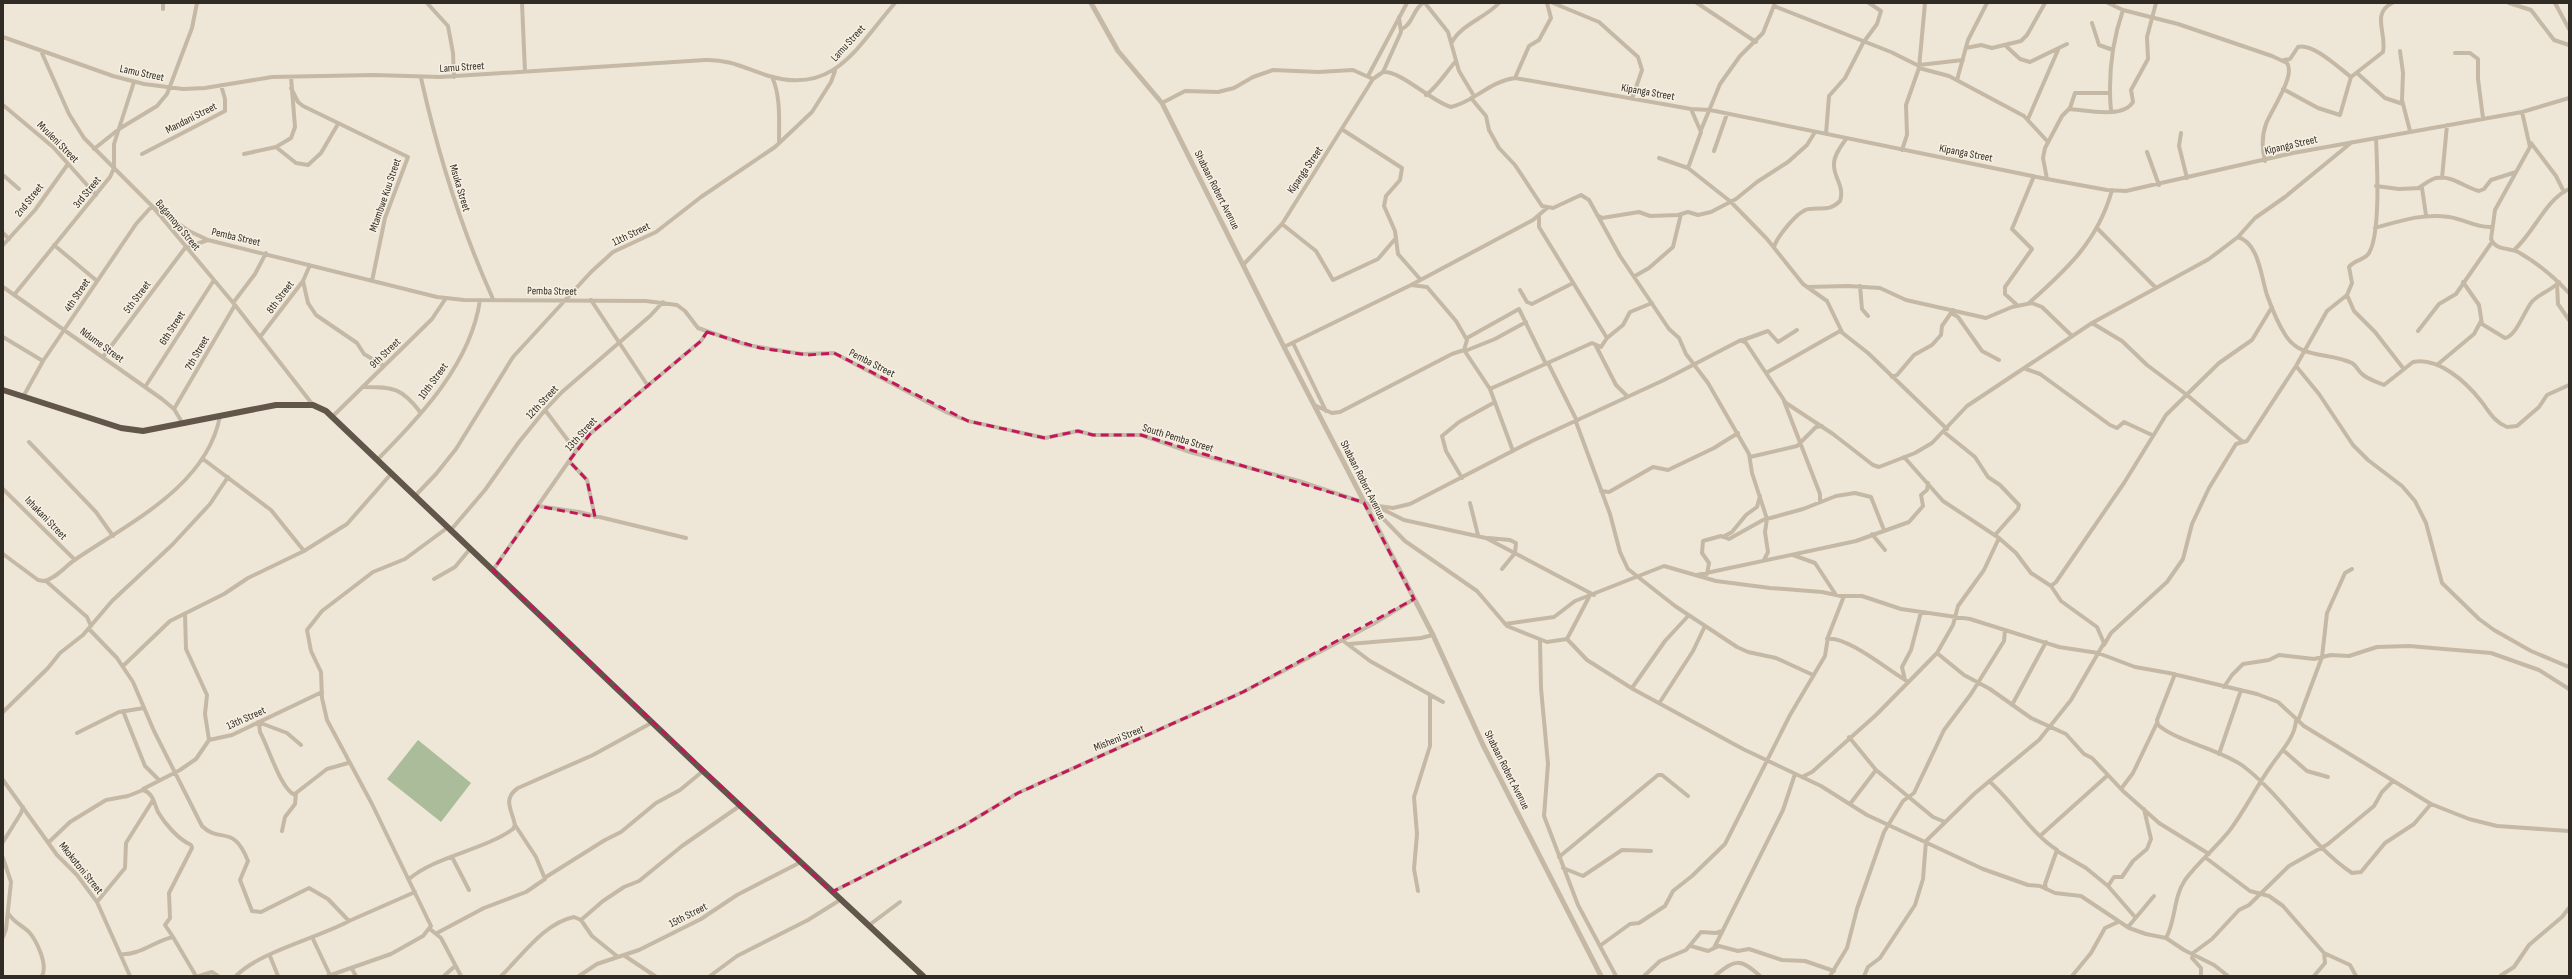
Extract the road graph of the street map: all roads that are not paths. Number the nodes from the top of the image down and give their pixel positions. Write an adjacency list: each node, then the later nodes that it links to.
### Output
1 (163, 3): 23 (street)
2 (197, 3): 64 (street)
3 (427, 3): 53 (street)
4 (522, 3): 50 (street)
5 (895, 3): 49 (street, Lamu Street)
6 (1091, 3): 72 (street, Shabaan Robert Avenue)
7 (1407, 3): 25 (street)
8 (1424, 3): 28 (street); 30 (street)
9 (1499, 3): 31 (street)
10 (1547, 3): 59 (street)
11 (1553, 3): 71 (street)
12 (1697, 3): 34 (street)
13 (1869, 3): 35 (street)
14 (1925, 3): 48 (street)
15 (1987, 3): 39 (street)
16 (2044, 3): 38 (street)
17 (2108, 3): 24 (street)
18 (2156, 3): 26 (street)
19 (2392, 3): 52 (street)
20 (2555, 3): 29 (street)
21 (2511, 4): 37 (street)
22 (1774, 5): 34 (street); 35 (street)
23 (163, 9)
24 (2123, 10): 26 (street); 41 (street)
25 (1399, 17): 28 (street); 54 (street)
26 (2153, 19): 47 (street); 78 (street)
27 (2092, 23): 41 (street)
28 (1402, 29): 51 (street)
29 (2569, 29)
30 (1448, 32): 31 (street); 33 (street)
31 (1458, 33): 33 (street)
32 (3, 37): 42 (street, Lamu Street)
33 (1452, 42): 45 (street)
34 (1756, 42): 77 (street)
35 (1863, 43): 48 (street); 91 (street)
36 (2067, 44): 40 (street)
37 (2569, 45)
38 (2006, 46): 39 (street); 40 (street)
39 (1966, 48): 46 (street)
40 (2058, 50): 82 (street)
41 (2113, 50): 67 (street)
42 (41, 51): 62 (street, Lamu Street); 99 (street, Bagamoyo Street)
43 (2400, 51): 73 (street)
44 (2455, 53): 81 (street)
45 (1456, 60): 68 (street); 69 (street)
46 (1963, 60): 48 (street); 61 (street)
47 (2284, 60): 57 (street); 66 (street)
48 (1919, 66): 61 (street); 100 (street)
49 (835, 71): 56 (street, Lamu Street); 96 (street, 11th Street)
50 (525, 72): 53 (street, Lamu Street); 56 (street, Lamu Street)
51 (1383, 72): 60 (street, Kipanga Street); 68 (street, Kipanga Street)
52 (2357, 73): 57 (street); 73 (street)
53 (454, 76): 58 (street, Lamu Street)
54 (1368, 76): 60 (street); 72 (street)
55 (291, 77): 58 (street, Lamu Street); 63 (street, Lamu Street); 65 (street, Mtambwe Kuu Street)
56 (772, 77): 96 (street)
57 (2351, 77): 66 (street)
58 (421, 78): 168 (street, Msuka Street)
59 (1515, 78): 69 (street, Kipanga Street); 71 (street, Kipanga Street)
60 (1373, 79): 86 (street, Kipanga Street)
61 (1958, 80): 82 (street)
62 (134, 82): 64 (street, Lamu Street); 85 (street, 3rd Street)
63 (221, 85): 64 (street, Lamu Street); 103 (street, Mandani Street)
64 (171, 88): 85 (street)
65 (292, 88): 83 (street, Mtambwe Kuu Street); 98 (street, Mtambwe Kuu Street)
66 (2283, 89): 106 (street)
67 (2109, 93): 76 (street); 78 (street)
68 (1426, 95): 69 (street, Kipanga Street)
69 (1472, 97): 126 (street)
70 (2569, 98): 79 (street, Kipanga Street)
71 (1632, 99): 75 (street, Kipanga Street)
72 (1162, 103): 148 (street, Shabaan Robert Avenue)
73 (2403, 104): 88 (street)
74 (3, 105): 107 (street, Mvuleni Street)
75 (1691, 109): 77 (street, Kipanga Street); 87 (street)
76 (2069, 109): 78 (street); 94 (street)
77 (1710, 110): 80 (street, Kipanga Street); 87 (street)
78 (2111, 111)
79 (2522, 112): 81 (street, Kipanga Street); 97 (street)
80 (1726, 114): 89 (street, Kipanga Street); 101 (street)
81 (2483, 118): 84 (street, Kipanga Street)
82 (2028, 119): 94 (street)
83 (338, 124): 98 (street); 154 (street, Mtambwe Kuu Street)
84 (2447, 125): 88 (street, Kipanga Street); 114 (street)
85 (119, 129): 99 (street); 108 (street, 3rd Street)
86 (1342, 130): 131 (street, Kipanga Street); 137 (street)
87 (1701, 130): 109 (street)
88 (2410, 131): 92 (street, Kipanga Street)
89 (1815, 132): 91 (street, Kipanga Street); 124 (street)
90 (2180, 133): 113 (street)
91 (1826, 134): 93 (street, Kipanga Street)
92 (2376, 138): 95 (street, Kipanga Street); 117 (street)
93 (1846, 139): 100 (street, Kipanga Street); 143 (street)
94 (2048, 142): 115 (street)
95 (2352, 142): 106 (street, Kipanga Street); 136 (street)
96 (779, 143): 170 (street, 11th Street)
97 (2531, 143): 110 (street); 122 (street)
98 (276, 147): 104 (street, Mtambwe Kuu Street)
99 (94, 149): 108 (street, Bagamoyo Street)
100 (1902, 150): 112 (street, Kipanga Street)
101 (1714, 151)
102 (2147, 152): 116 (street)
103 (142, 154)
104 (244, 154)
105 (1659, 158): 109 (street)
106 (2265, 161): 113 (street, Kipanga Street)
107 (68, 164): 123 (street, Mvuleni Street); 138 (street, 2nd Street)
108 (114, 168): 123 (street, 3rd Street); 125 (street, Bagamoyo Street)
109 (1688, 168): 124 (street)
110 (2516, 172): 114 (street); 134 (street)
111 (3, 175): 119 (street)
112 (2034, 176): 115 (street, Kipanga Street); 176 (street)
113 (2187, 178): 116 (street, Kipanga Street)
114 (2442, 178): 118 (street)
115 (2047, 179): 121 (street, Kipanga Street)
116 (2159, 185): 121 (street, Kipanga Street)
117 (2376, 186): 118 (street); 133 (street)
118 (2418, 188): 130 (street)
119 (19, 189)
120 (2569, 189): 122 (street)
121 (2112, 190): 132 (street)
122 (2564, 192): 145 (street)
123 (96, 195): 142 (street, 3rd Street)
124 (1731, 202): 128 (street); 143 (street)
125 (152, 206): 139 (street, Pemba Street); 144 (street, Bagamoyo Street); 152 (street, 4th Street)
126 (1547, 208): 127 (street); 129 (street)
127 (1596, 214): 128 (street); 149 (street)
128 (1681, 214): 149 (street)
129 (1539, 215): 150 (street); 156 (street)
130 (2426, 215): 133 (street); 134 (street)
131 (1282, 224): 137 (street); 148 (street, Kipanga Street)
132 (2097, 228): 162 (street); 175 (street)
133 (2375, 228): 166 (street)
134 (2491, 228): 140 (street)
135 (3, 233): 138 (street)
136 (2238, 237): 162 (street); 177 (street)
137 (1396, 238): 150 (street)
138 (9, 239): 141 (street, 2nd Street)
139 (208, 240): 144 (street); 146 (street, Pemba Street)
140 (2492, 242): 145 (street); 155 (street)
141 (3, 245)
142 (54, 245): 152 (street); 165 (street, 3rd Street)
143 (1774, 247): 161 (street)
144 (185, 248): 151 (street, Bagamoyo Street); 201 (street, 5th Street)
145 (2514, 250): 157 (street)
146 (266, 253): 147 (street, Pemba Street); 174 (street, 7th Street)
147 (310, 265): 153 (street, 8th Street); 154 (street, Pemba Street)
148 (1243, 265): 198 (street, Shabaan Robert Avenue)
149 (1635, 276): 173 (street)
150 (1420, 279): 158 (street)
151 (214, 280): 174 (street, Bagamoyo Street); 214 (street, 6th Street)
152 (97, 281): 184 (street, 4th Street)
153 (303, 281): 191 (street, 8th Street); 207 (street)
154 (372, 281): 167 (street, Pemba Street)
155 (2463, 282): 181 (street); 186 (street)
156 (1573, 283): 163 (street); 193 (street)
157 (2558, 283): 164 (street); 180 (street); 181 (street)
158 (1411, 285): 192 (street); 197 (street)
159 (1860, 286): 161 (street); 178 (street); 179 (street)
160 (3, 287): 165 (street, Ndume Street)
161 (1807, 287): 188 (street)
162 (2156, 288): 183 (street)
163 (1520, 290)
164 (2569, 292)
165 (14, 295): 184 (street, Ndume Street)
166 (2347, 295): 200 (street); 209 (street)
167 (446, 298): 169 (street, Pemba Street); 207 (street, 9th Street)
168 (493, 299): 169 (street, Pemba Street); 170 (street, Pemba Street)
169 (480, 300): 230 (street, 10th Street)
170 (566, 300): 171 (street, Pemba Street); 256 (street, 11th Street)
171 (591, 300): 172 (street, Pemba Street); 195 (street)
172 (663, 302): 187 (street, Pemba Street); 195 (street, 12th Street)
173 (1652, 303): 193 (street); 205 (street)
174 (234, 304): 191 (street, Bagamoyo Street); 227 (street, 7th Street)
175 (2029, 304): 176 (street); 189 (street)
176 (2017, 305): 178 (street)
177 (2272, 307): 200 (street); 219 (street)
178 (1952, 311): 202 (street); 212 (street)
179 (1868, 316)
180 (2569, 320)
181 (2481, 321): 206 (street)
182 (1526, 322): 192 (street); 199 (street); 204 (street)
183 (2092, 323): 189 (street); 219 (street)
184 (65, 329): 201 (street, Ndume Street); 203 (street, 4th Street)
185 (1797, 330): 194 (street)
186 (2418, 331)
187 (708, 332): 215 (street, 13th Street); 226 (street, Pemba Street)
188 (1842, 332): 211 (street); 212 (street)
189 (2072, 336): 210 (street)
190 (3, 337): 203 (street)
191 (260, 337): 224 (street, Bagamoyo Street)
192 (1466, 338): 199 (street)
193 (1607, 338): 196 (street)
194 (1743, 340): 205 (street); 211 (street)
195 (619, 342): 215 (street); 228 (street, 12th Street)
196 (1594, 342): 204 (street); 220 (street)
197 (1293, 343): 198 (street); 229 (street)
198 (1284, 347): 225 (street, Shabaan Robert Avenue)
199 (1464, 350): 217 (street); 229 (street)
200 (2304, 352): 208 (street); 209 (street)
201 (104, 357): 214 (street, Ndume Street)
202 (1998, 360)
203 (43, 361): 221 (street, 4th Street)
204 (1547, 363): 217 (street); 233 (street)
205 (1694, 363): 220 (street); 237 (street)
206 (2437, 365): 209 (street); 213 (street)
207 (384, 366): 216 (street, 9th Street)
208 (2296, 366): 240 (street); 316 (street)
209 (2404, 368)
210 (2025, 369): 236 (street); 238 (street)
211 (1766, 373): 222 (street)
212 (1892, 377): 236 (street)
213 (2569, 385)
214 (145, 386): 227 (street, Ndume Street)
215 (648, 386): 242 (street, 13th Street)
216 (364, 387): 230 (street); 232 (street, 9th Street)
217 (1490, 389): 223 (street)
218 (3, 390): 221 (highway)
219 (2187, 395): 238 (street); 240 (street)
220 (1627, 396): 233 (street)
221 (23, 397): 234 (highway)
222 (1784, 401): 235 (street); 241 (street)
223 (1495, 402): 243 (street); 251 (street)
224 (313, 405): 231 (highway); 232 (highway)
225 (1314, 405): 229 (street); 258 (street, Shabaan Robert Avenue)
226 (940, 408): 258 (street, South Pemba Street)
227 (174, 409): 234 (street, Ndume Street)
228 (545, 410): 242 (street); 265 (street, 12th Street)
229 (1327, 411)
230 (421, 413): 247 (street, 10th Street)
231 (220, 416): 234 (highway); 246 (street)
232 (332, 417): 247 (highway)
233 (1576, 422): 243 (street); 254 (street)
234 (184, 424)
235 (1822, 426): 241 (street); 245 (street)
236 (1946, 430): 245 (street); 269 (street)
237 (1738, 434): 244 (street); 254 (street)
238 (2152, 435): 291 (street)
239 (29, 442): 270 (street)
240 (2243, 442): 311 (street)
241 (1800, 444): 244 (street); 257 (street)
242 (576, 451): 248 (street, 13th Street)
243 (1513, 452): 251 (street)
244 (1750, 457): 255 (street)
245 (1904, 457): 252 (street)
246 (203, 459): 250 (street); 270 (street)
247 (378, 460): 249 (highway)
248 (569, 461): 261 (street, 13th Street); 263 (street)
249 (391, 474): 256 (highway); 277 (street)
250 (228, 477): 277 (street); 302 (street)
251 (1462, 478): 262 (street)
252 (1928, 483): 266 (street); 269 (street)
253 (3, 489): 281 (street, Ishakani Street)
254 (1601, 491): 288 (street)
255 (1760, 495): 264 (street); 271 (street)
256 (415, 496): 265 (highway)
257 (1820, 502): 264 (street); 266 (street)
258 (1364, 503): 260 (street, South Pemba Street); 295 (street, Shabaan Robert Avenue)
259 (1470, 503): 268 (street)
260 (1371, 505): 262 (street, South Pemba Street); 300 (street)
261 (538, 506): 263 (street); 285 (street, 13th Street)
262 (1377, 506): 268 (street)
263 (595, 517): 272 (street)
264 (1767, 519): 271 (street); 282 (street)
265 (448, 529): 275 (highway); 325 (street, 12th Street)
266 (1884, 530): 267 (street)
267 (1872, 534): 276 (street); 280 (street)
268 (1478, 535): 273 (street)
269 (1995, 535): 274 (street)
270 (113, 536): 281 (street)
271 (1723, 537): 286 (street)
272 (686, 538)
273 (1486, 538): 278 (street); 278 (street)
274 (1999, 538): 291 (street); 299 (street)
275 (470, 549): 285 (highway); 289 (street)
276 (1885, 550)
277 (304, 551): 297 (street)
278 (1515, 553): 283 (street); 293 (street)
279 (3, 554): 290 (street)
280 (1793, 554): 282 (street); 292 (street)
281 (75, 560): 290 (street)
282 (1764, 560): 286 (street)
283 (1502, 569)
284 (2352, 569): 314 (street)
285 (493, 570): 334 (highway)
286 (1707, 574): 287 (street)
287 (1693, 576): 288 (street); 292 (street)
288 (1638, 577): 293 (street); 298 (street)
289 (434, 579)
290 (46, 581): 302 (street)
291 (2051, 586): 311 (street)
292 (1836, 595): 294 (street)
293 (1591, 596): 300 (street); 305 (street)
294 (1844, 596): 296 (street); 306 (street)
295 (1414, 599): 304 (street, Shabaan Robert Avenue); 307 (street, Misheni Street)
296 (1920, 612): 299 (street); 319 (street)
297 (185, 614): 315 (street); 340 (street)
298 (1689, 615): 301 (street); 322 (street)
299 (1956, 617): 303 (street); 312 (street)
300 (1505, 624): 308 (street)
301 (1705, 626): 318 (street); 328 (street)
302 (90, 627): 315 (street); 332 (street)
303 (2005, 630): 309 (street); 320 (street)
304 (1433, 635): 310 (street); 444 (street, Shabaan Robert Avenue)
305 (1567, 639): 308 (street); 322 (street)
306 (1827, 639): 318 (street); 319 (street)
307 (1342, 640): 310 (street); 395 (street, Misheni Street)
308 (1540, 640): 383 (street)
309 (2046, 642): 313 (street); 329 (street)
310 (1348, 644): 326 (street)
311 (2103, 645): 313 (street)
312 (1937, 652): 319 (street); 320 (street)
313 (2098, 653): 317 (street); 337 (street)
314 (2322, 657): 321 (street); 323 (street); 333 (street)
315 (123, 666): 330 (street)
316 (2569, 667)
317 (2175, 674): 321 (street); 336 (street)
318 (1813, 675): 344 (street)
319 (1906, 681): 339 (street)
320 (1978, 682): 329 (street); 362 (street)
321 (2224, 687): 324 (street)
322 (1632, 688): 328 (street)
323 (2569, 689)
324 (2241, 690): 333 (street); 343 (street)
325 (322, 692): 335 (street, 13th Street); 345 (street, 12th Street)
326 (1430, 696): 327 (street); 393 (street)
327 (1443, 702)
328 (1660, 702): 344 (street)
329 (2012, 705): 337 (street)
330 (144, 708): 331 (street); 348 (street)
331 (123, 711): 338 (street); 354 (street)
332 (3, 712)
333 (2297, 721): 342 (street); 356 (street)
334 (653, 722): 347 (highway); 370 (street)
335 (258, 723): 340 (street, 13th Street); 341 (street); 360 (street)
336 (2157, 723): 343 (street); 358 (street)
337 (2050, 728): 350 (street); 355 (street)
338 (77, 733)
339 (1848, 737): 346 (street); 351 (street)
340 (209, 740): 348 (street)
341 (301, 744)
342 (2283, 750): 352 (street); 357 (street)
343 (2219, 754): 357 (street)
344 (1766, 760): 349 (street); 416 (street)
345 (348, 763): 360 (street); 389 (street, 12th Street)
346 (1876, 770): 362 (street); 364 (street)
347 (703, 771): 366 (highway); 388 (street)
348 (175, 773): 354 (street); 405 (street)
349 (1795, 774): 351 (street); 410 (street)
350 (2108, 774): 358 (street); 374 (street)
351 (1802, 777): 364 (street)
352 (2328, 777)
353 (3, 780): 367 (street, Mkokotoni Street)
354 (159, 780): 359 (street)
355 (1989, 781): 369 (street); 374 (street)
356 (2393, 781): 365 (street); 378 (street)
357 (2260, 782): 378 (street); 381 (street)
358 (2121, 789): 368 (street)
359 (143, 790): 363 (street); 377 (street)
360 (295, 794): 372 (street)
361 (1688, 796): 383 (street)
362 (1908, 797): 369 (street); 371 (street)
363 (153, 800): 399 (street); 413 (street)
364 (1850, 804): 371 (street)
365 (2432, 804): 373 (street); 378 (street)
366 (741, 805): 386 (highway); 404 (street)
367 (22, 807): 376 (street); 377 (street, Mkokotoni Street)
368 (2144, 808): 381 (street); 390 (street)
369 (1945, 822): 375 (street)
370 (515, 825): 382 (street); 388 (street)
371 (1889, 825): 375 (street); 427 (street)
372 (282, 831)
373 (2569, 831)
374 (2040, 836): 380 (street)
375 (1926, 841): 391 (street); 450 (street)
376 (3, 842)
377 (49, 842): 399 (street, Mkokotoni Street)
378 (2321, 848): 396 (street)
379 (1652, 851): 387 (street)
380 (2057, 851): 390 (street); 391 (street)
381 (2209, 854): 385 (street)
382 (452, 857): 389 (street); 392 (street)
383 (1559, 857): 387 (street)
384 (3, 858): 402 (street)
385 (2206, 858): 396 (street); 414 (street)
386 (801, 862): 395 (highway); 423 (street, 15th Street)
387 (1563, 868): 416 (street)
388 (546, 877): 411 (street)
389 (409, 879): 394 (street, 12th Street)
390 (2108, 886): 403 (street)
391 (2046, 889): 406 (street)
392 (468, 890)
393 (1418, 891)
394 (416, 892): 405 (street); 409 (street, 12th Street)
395 (832, 892): 398 (highway)
396 (2260, 894): 419 (street); 421 (street)
397 (2154, 896): 403 (street)
398 (840, 900): 407 (highway); 442 (street)
399 (97, 902): 420 (street, Mkokotoni Street)
400 (900, 902): 407 (street)
401 (2569, 908): 456 (street)
402 (8, 913): 412 (street); 429 (street)
403 (2135, 917): 408 (street)
404 (581, 920): 424 (street); 439 (street)
405 (350, 921): 415 (street)
406 (2118, 922): 408 (street); 451 (street)
407 (868, 926): 443 (highway)
408 (2128, 927): 414 (street)
409 (430, 929): 411 (street); 426 (street)
410 (1722, 931): 417 (street); 418 (street)
411 (437, 933): 425 (street)
412 (3, 937)
413 (173, 937): 420 (street); 431 (street)
414 (2166, 938): 421 (street)
415 (314, 939): 422 (street); 428 (street)
416 (1601, 945): 445 (street)
417 (1691, 946): 418 (street); 446 (street)
418 (1714, 948): 427 (street)
419 (2324, 953): 454 (street); 455 (street)
420 (120, 954): 430 (street, Mkokotoni Street)
421 (2193, 954): 452 (street); 453 (street)
422 (270, 956): 434 (street); 435 (street)
423 (626, 956): 424 (street, 15th Street); 441 (street)
424 (618, 957): 440 (street, 15th Street)
425 (455, 966): 437 (street); 438 (street)
426 (352, 969): 428 (street); 436 (street)
427 (1834, 971): 449 (street)
428 (329, 975)
429 (42, 976)
430 (130, 976)
431 (196, 976)
432 (199, 976): 433 (street)
433 (218, 976)
434 (236, 976)
435 (278, 976)
436 (356, 976)
437 (444, 976)
438 (461, 976)
439 (501, 976)
440 (582, 976)
441 (656, 976)
442 (710, 976)
443 (922, 976)
444 (1601, 976)
445 (1616, 976)
446 (1644, 976)
447 (1715, 976): 448 (street)
448 (1760, 976)
449 (1830, 976)
450 (1864, 976)
451 (2072, 976)
452 (2201, 976)
453 (2228, 976)
454 (2314, 976)
455 (2356, 976)
456 (2500, 976)

